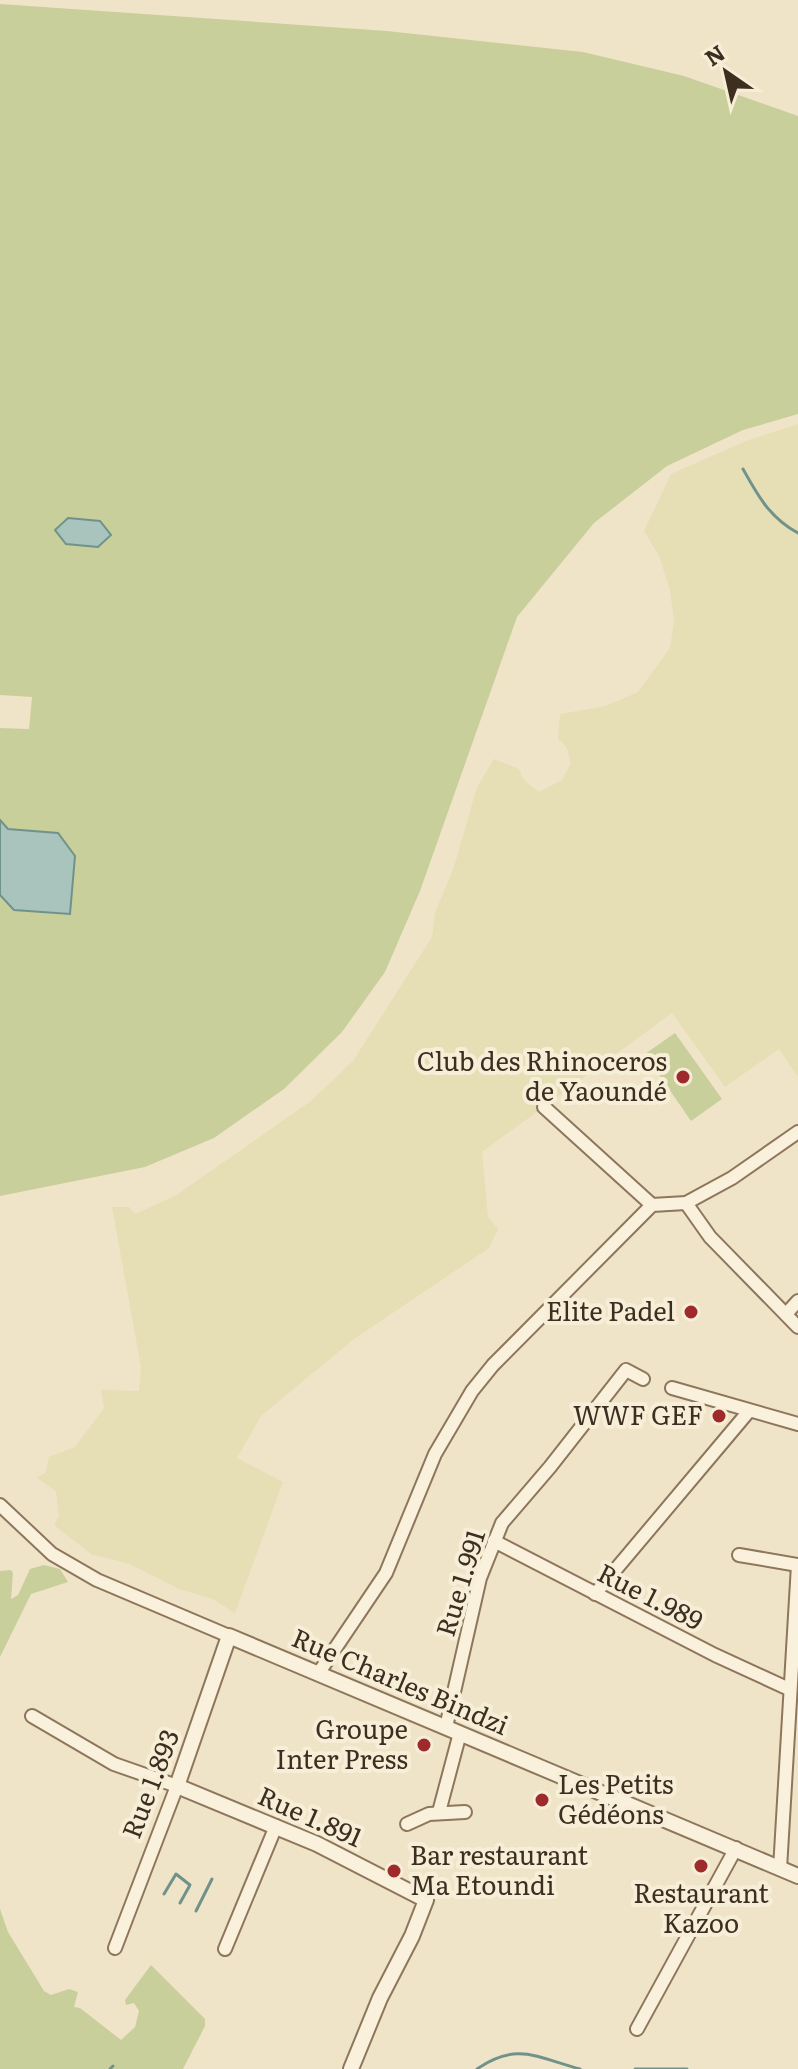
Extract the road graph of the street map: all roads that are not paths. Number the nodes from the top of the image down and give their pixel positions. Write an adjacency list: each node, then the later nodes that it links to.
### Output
1 (544, 1107): 4 (street)
2 (798, 1132): 3 (street)
3 (686, 1203): 4 (street); 6 (street)
4 (652, 1205): 18 (street)
5 (798, 1301): 6 (street)
6 (786, 1314): 7 (street)
7 (798, 1327)
8 (643, 1379): 13 (street, Rue 1.991)
9 (672, 1388): 10 (street)
10 (749, 1411): 11 (street); 16 (street)
11 (798, 1424)
12 (0, 1505): 17 (street, Rue Charles Bindzi)
13 (494, 1541): 16 (street, Rue 1.989); 21 (street, Rue 1.991)
14 (739, 1555): 15 (street)
15 (798, 1565): 19 (street)
16 (595, 1594): 19 (street, Rue 1.989)
17 (229, 1636): 18 (street, Rue Charles Bindzi); 22 (street, Rue 1.893)
18 (318, 1674): 21 (street, Rue Charles Bindzi)
19 (792, 1681): 28 (street)
20 (32, 1716): 22 (street)
21 (453, 1730): 23 (street, Rue 1.991); 27 (street, Rue Charles Bindzi)
22 (177, 1786): 26 (street, Rue 1.891); 30 (street, Rue 1.893)
23 (439, 1812): 24 (street); 25 (street)
24 (465, 1812)
25 (407, 1824)
26 (276, 1826): 31 (street); 33 (street, Rue 1.891)
27 (736, 1848): 28 (street, Rue Charles Bindzi); 32 (street)
28 (780, 1869): 29 (street, Rue Charles Bindzi)
29 (798, 1876)
30 (115, 1948)
31 (225, 1949)
32 (637, 2029)
33 (351, 2069)

